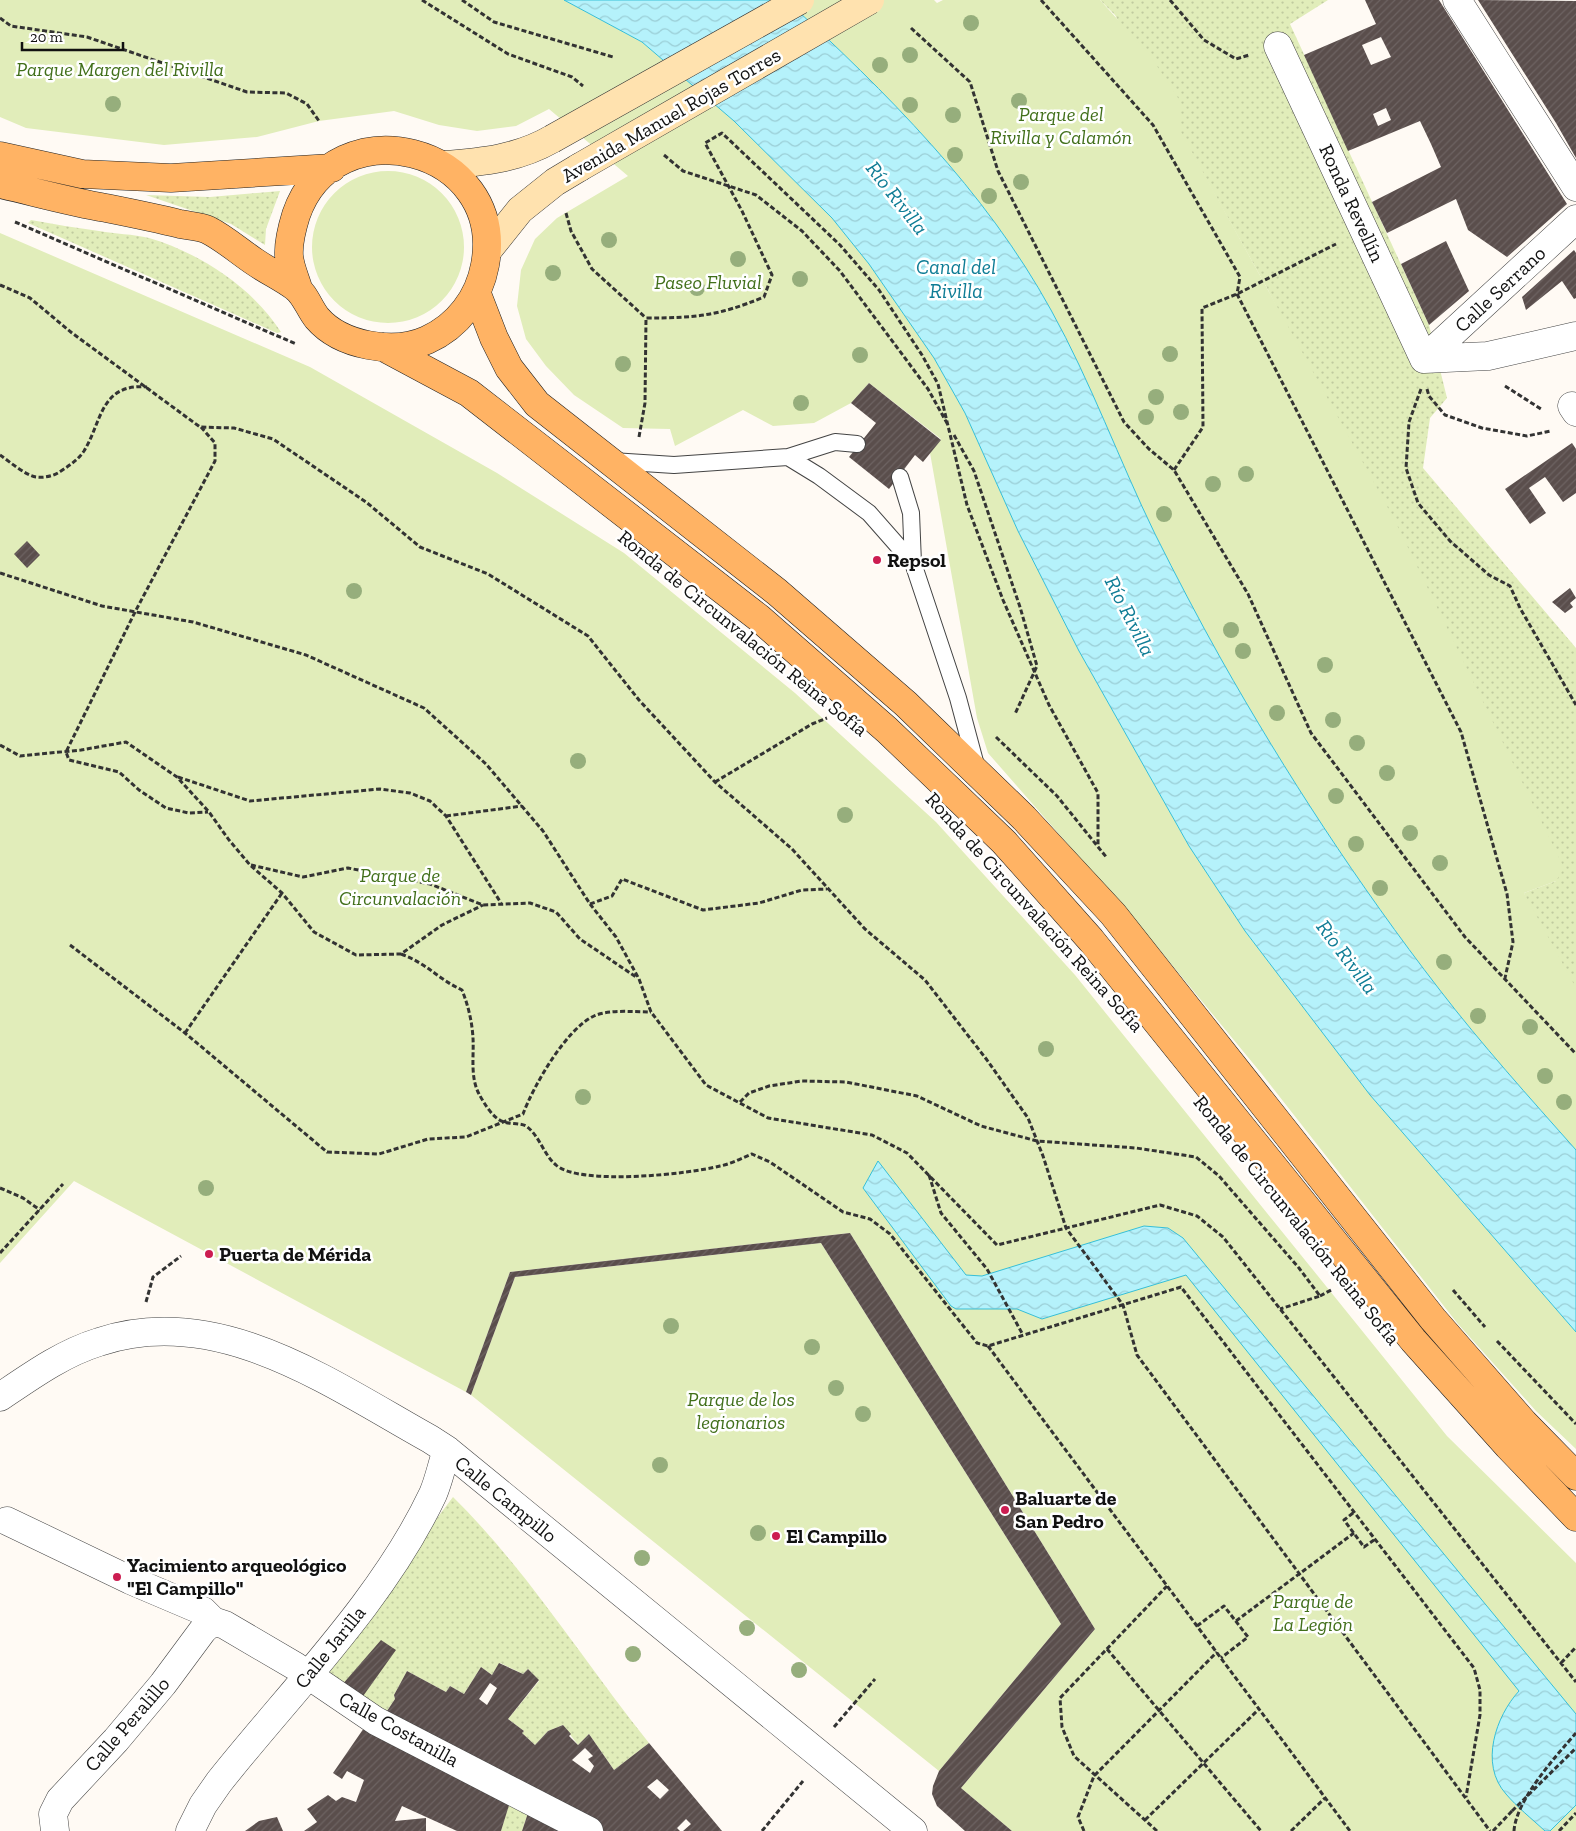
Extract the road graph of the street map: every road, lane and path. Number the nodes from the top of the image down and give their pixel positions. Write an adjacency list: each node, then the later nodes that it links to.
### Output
1 (422, 0): 12 (path)
2 (462, 0): 11 (path)
3 (800, 0): 16 (main road, Avenida Manuel Rojas Torres, bridge)
4 (870, 0): 18 (main road, Avenida Manuel Rojas Torres, bridge)
5 (1041, 0): 29 (path)
6 (1170, 0): 10 (path)
7 (1457, 0): 21 (street)
8 (0, 18): 13 (path)
9 (911, 28): 45 (path)
10 (1278, 46): 24 (street, Ronda Revellín)
11 (614, 57)
12 (586, 89)
13 (319, 120)
14 (661, 152): 20 (path)
15 (0, 156): 17 (main road, Ronda de Circunvalación Reina Sofía)
16 (443, 165): 17 (main road, Ronda de Circunvalación Reina Sofía); 25 (main road, Ronda de Circunvalación Reina Sofía)
17 (332, 168): 27 (main road, Ronda de Circunvalación Reina Sofía)
18 (555, 182): 25 (main road, Avenida Manuel Rojas Torres); 30 (path)
19 (0, 184): 27 (main road, Ronda de Circunvalación Reina Sofía)
20 (728, 186): 30 (path); 39 (path); 39 (path)
21 (1576, 187)
22 (17, 218): 32 (path)
23 (1576, 219): 34 (street, Calle Serrano)
24 (1364, 230): 29 (path); 34 (street, Ronda Revellín)
25 (488, 250): 28 (main road, Ronda de Circunvalación Reina Sofía)
26 (0, 285): 36 (path)
27 (298, 288): 33 (main road, Ronda de Circunvalación Reina Sofía)
28 (477, 294): 33 (main road, Ronda de Circunvalación Reina Sofía); 43 (main road)
29 (1237, 294): 45 (path); 72 (path)
30 (646, 318): 44 (path)
31 (1576, 336): 34 (street)
32 (297, 337)
33 (383, 348): 51 (main road, Ronda de Circunvalación Reina Sofía)
34 (1424, 369): 37 (path); 52 (path)
35 (1503, 384): 37 (path)
36 (148, 387): 38 (path); 41 (path)
37 (1563, 415)
38 (200, 427): 49 (path); 59 (path)
39 (951, 430): 50 (path); 50 (path)
40 (857, 444): 42 (lane)
41 (0, 455)
42 (788, 457): 44 (lane); 47 (lane)
43 (610, 460): 44 (lane); 57 (main road)
44 (640, 463)
45 (1174, 470): 72 (path)
46 (900, 478): 47 (lane)
47 (913, 563): 57 (lane)
48 (0, 573): 49 (path)
49 (135, 612): 56 (path); 60 (path)
50 (1034, 672): 53 (path); 54 (path)
51 (854, 700): 59 (path); 95 (main road, Ronda de Circunvalación Reina Sofía)
52 (1576, 704)
53 (1015, 714)
54 (991, 732)
55 (0, 745): 56 (path)
56 (66, 752): 58 (path); 61 (path)
57 (978, 774): 93 (main road)
58 (177, 777): 61 (path); 62 (path)
59 (715, 782): 64 (path)
60 (522, 806): 62 (path); 67 (path)
61 (209, 812): 63 (path)
62 (446, 816): 66 (path)
63 (250, 865): 65 (path); 68 (path)
64 (828, 889): 67 (path); 78 (path)
65 (282, 893): 70 (path); 74 (path)
66 (501, 903): 68 (path); 71 (path)
67 (590, 904): 71 (path)
68 (483, 905): 70 (path)
69 (70, 945): 74 (path)
70 (401, 954): 77 (path)
71 (639, 979): 73 (path)
72 (1505, 979): 75 (path)
73 (651, 1012): 76 (path); 77 (path)
74 (185, 1033): 77 (path)
75 (1576, 1054)
76 (740, 1102): 78 (path); 79 (path)
77 (502, 1122): 90 (path)
78 (1037, 1141): 83 (path); 88 (path)
79 (929, 1175): 83 (path); 89 (path)
80 (63, 1184): 82 (path)
81 (0, 1188): 82 (path)
82 (40, 1210): 84 (path)
83 (1066, 1228): 87 (path); 88 (path)
84 (0, 1254)
85 (181, 1256): 86 (path)
86 (147, 1300)
87 (1123, 1305): 89 (path); 94 (path); 99 (path)
88 (1280, 1309): 108 (path)
89 (1023, 1335): 90 (path)
90 (988, 1346): 100 (path)
91 (0, 1397): 92 (street, Calle Campillo)
92 (447, 1450): 109 (street, Calle Jarilla); 116 (street, Calle Campillo)
93 (1576, 1476)
94 (1353, 1513): 97 (path); 98 (path)
95 (1576, 1517)
96 (7, 1521): 101 (street, Calle Costanilla)
97 (1354, 1533): 98 (path); 99 (path)
98 (1374, 1540): 120 (path)
99 (1299, 1574): 102 (path); 120 (path)
100 (1167, 1586): 103 (path); 105 (path)
101 (213, 1621): 109 (street, Calle Costanilla); 124 (street, Calle Peralillo)
102 (1236, 1621): 103 (path); 107 (path)
103 (1197, 1626): 106 (path)
104 (1576, 1646): 108 (path)
105 (1107, 1649): 113 (path); 118 (path)
106 (1216, 1652): 107 (path); 113 (path)
107 (1221, 1658): 112 (path)
108 (1561, 1663): 111 (path)
109 (308, 1675): 125 (street, Calle Jarilla); 126 (street, Calle Costanilla)
110 (875, 1678): 116 (path)
111 (1576, 1682)
112 (1259, 1709): 117 (path); 119 (path)
113 (1159, 1710): 117 (path); 118 (path)
114 (1576, 1733): 135 (path)
115 (1576, 1748): 134 (path, bridge)
116 (818, 1754): 128 (street, Calle Campillo)
117 (1204, 1763): 123 (path); 131 (path)
118 (1094, 1776): 123 (path); 129 (path)
119 (1326, 1798): 132 (path); 133 (path)
120 (1466, 1798): 134 (path)
121 (784, 1804): 127 (path)
122 (1576, 1813): 136 (path)
123 (1145, 1820): 130 (path)
124 (55, 1831)
125 (190, 1831)
126 (589, 1831)
127 (762, 1831)
128 (913, 1831)
129 (1084, 1831)
130 (1158, 1831)
131 (1261, 1831)
132 (1291, 1831)
133 (1350, 1831)
134 (1491, 1831)
135 (1514, 1831)
136 (1559, 1831)

